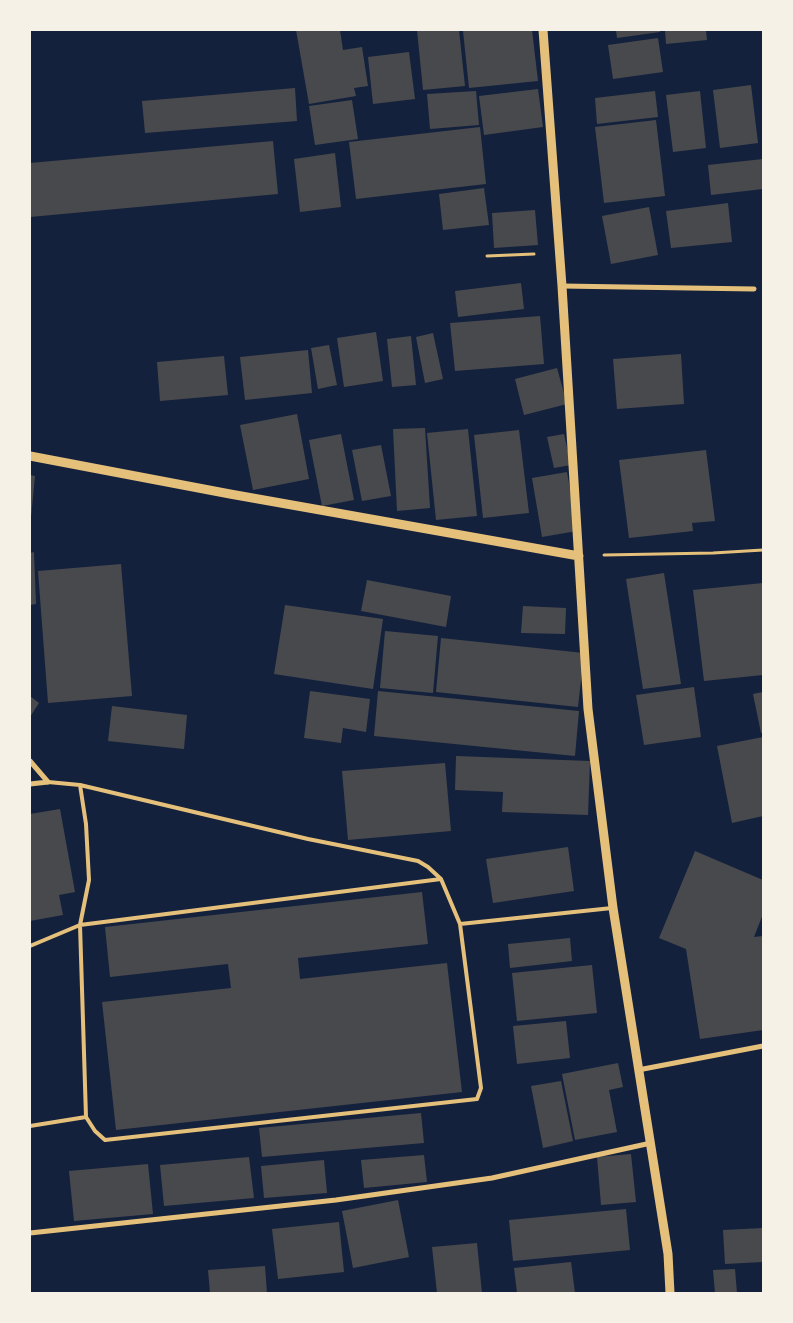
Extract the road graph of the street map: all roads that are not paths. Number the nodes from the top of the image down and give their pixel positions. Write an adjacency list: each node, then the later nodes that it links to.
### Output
1 (543, 30): 2 (street)
2 (562, 286): 3 (street); 5 (street)
3 (754, 289)
4 (30, 456): 5 (street)
5 (579, 556): 11 (street)
6 (30, 761): 7 (street)
7 (48, 782): 8 (street); 9 (lane)
8 (30, 784)
9 (80, 785): 10 (lane); 13 (lane)
10 (441, 880): 12 (lane); 13 (lane)
11 (613, 908): 12 (lane); 16 (street)
12 (460, 924): 17 (lane)
13 (80, 925): 14 (lane); 17 (lane)
14 (30, 946)
15 (763, 1046): 16 (street)
16 (638, 1070): 19 (street)
17 (86, 1117): 18 (lane)
18 (30, 1126)
19 (651, 1143): 20 (street); 21 (street)
20 (30, 1233)
21 (670, 1293)

